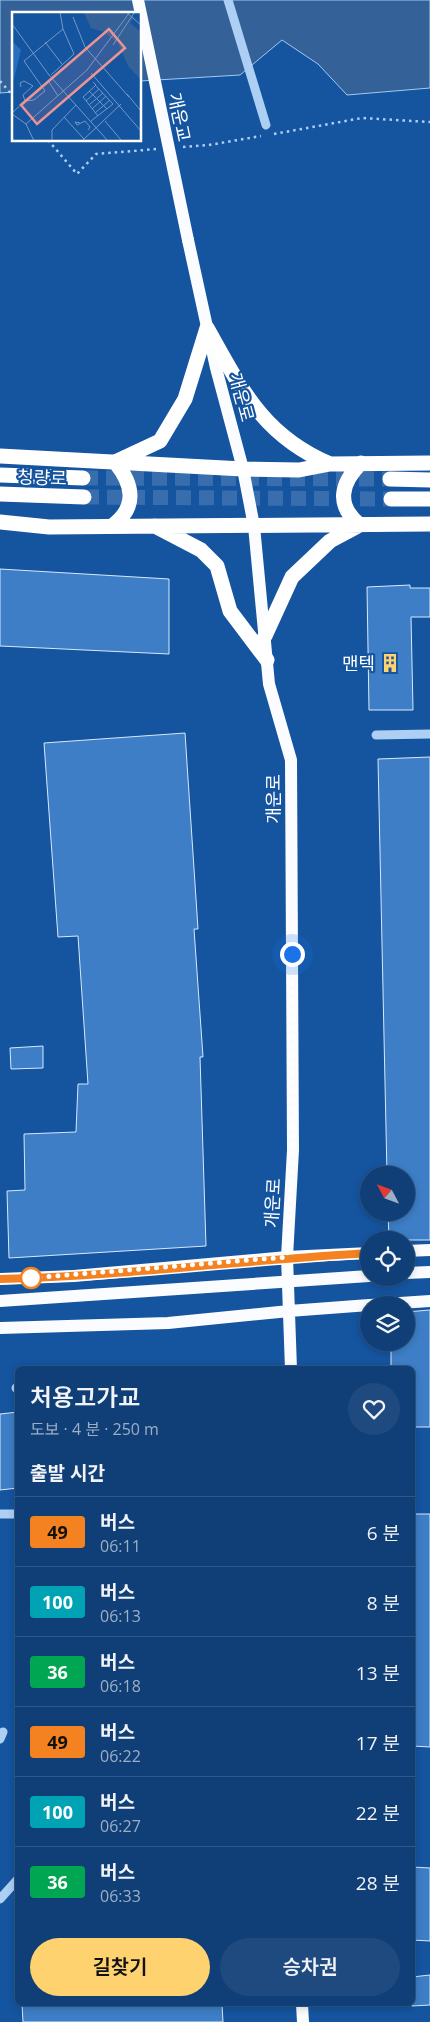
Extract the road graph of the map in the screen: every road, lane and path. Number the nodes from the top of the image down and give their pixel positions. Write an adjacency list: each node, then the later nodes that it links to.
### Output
1 (228, 0): 6 (street)
2 (141, 14): 10 (main road, 개운교, bridge)
3 (0, 80): 4 (path)
4 (12, 95)
5 (430, 122): 8 (path)
6 (266, 126)
7 (49, 141): 9 (path)
8 (181, 148)
9 (162, 149)
10 (188, 240): 11 (main road, 개운로)
11 (206, 328): 13 (highway); 16 (highway); 17 (main road, 개운로)
12 (0, 456): 13 (highway)
13 (115, 462): 17 (highway); 30 (highway)
14 (361, 463): 15 (highway); 16 (highway); 29 (highway)
15 (430, 463)
16 (330, 464): 17 (highway)
17 (243, 469): 31 (main road, 개운로)
18 (0, 474): 19 (highway, 청량로)
19 (83, 478)
20 (390, 479): 21 (highway)
21 (430, 480)
22 (0, 494): 23 (highway, 청량로)
23 (84, 497)
24 (391, 499): 25 (highway)
25 (430, 499)
26 (0, 522): 30 (highway)
27 (430, 524): 29 (highway)
28 (154, 525): 30 (highway); 31 (highway); 33 (highway)
29 (360, 525): 31 (highway); 32 (highway)
30 (112, 526)
31 (254, 526): 32 (main road, 개운로)
32 (264, 636): 33 (main road, 개운로)
33 (267, 660): 39 (main road, 개운로)
34 (430, 734): 35 (street)
35 (376, 735)
36 (430, 1250): 37 (main road)
37 (415, 1251)
38 (360, 1253): 39 (main road)
39 (287, 1257): 43 (main road); 48 (main road, 개운로)
40 (430, 1272): 41 (main road)
41 (415, 1273)
42 (360, 1277): 44 (main road, bridge)
43 (0, 1279)
44 (0, 1301)
45 (430, 1301): 46 (main road)
46 (415, 1302)
47 (360, 1306): 48 (main road)
48 (289, 1311): 49 (main road); 50 (main road, 개운로)
49 (0, 1328)
50 (291, 1366)
51 (0, 1514): 52 (street)
52 (15, 1514)
53 (15, 1882): 54 (street)
54 (0, 1899)
55 (302, 2006): 56 (main road)
56 (303, 2022)

